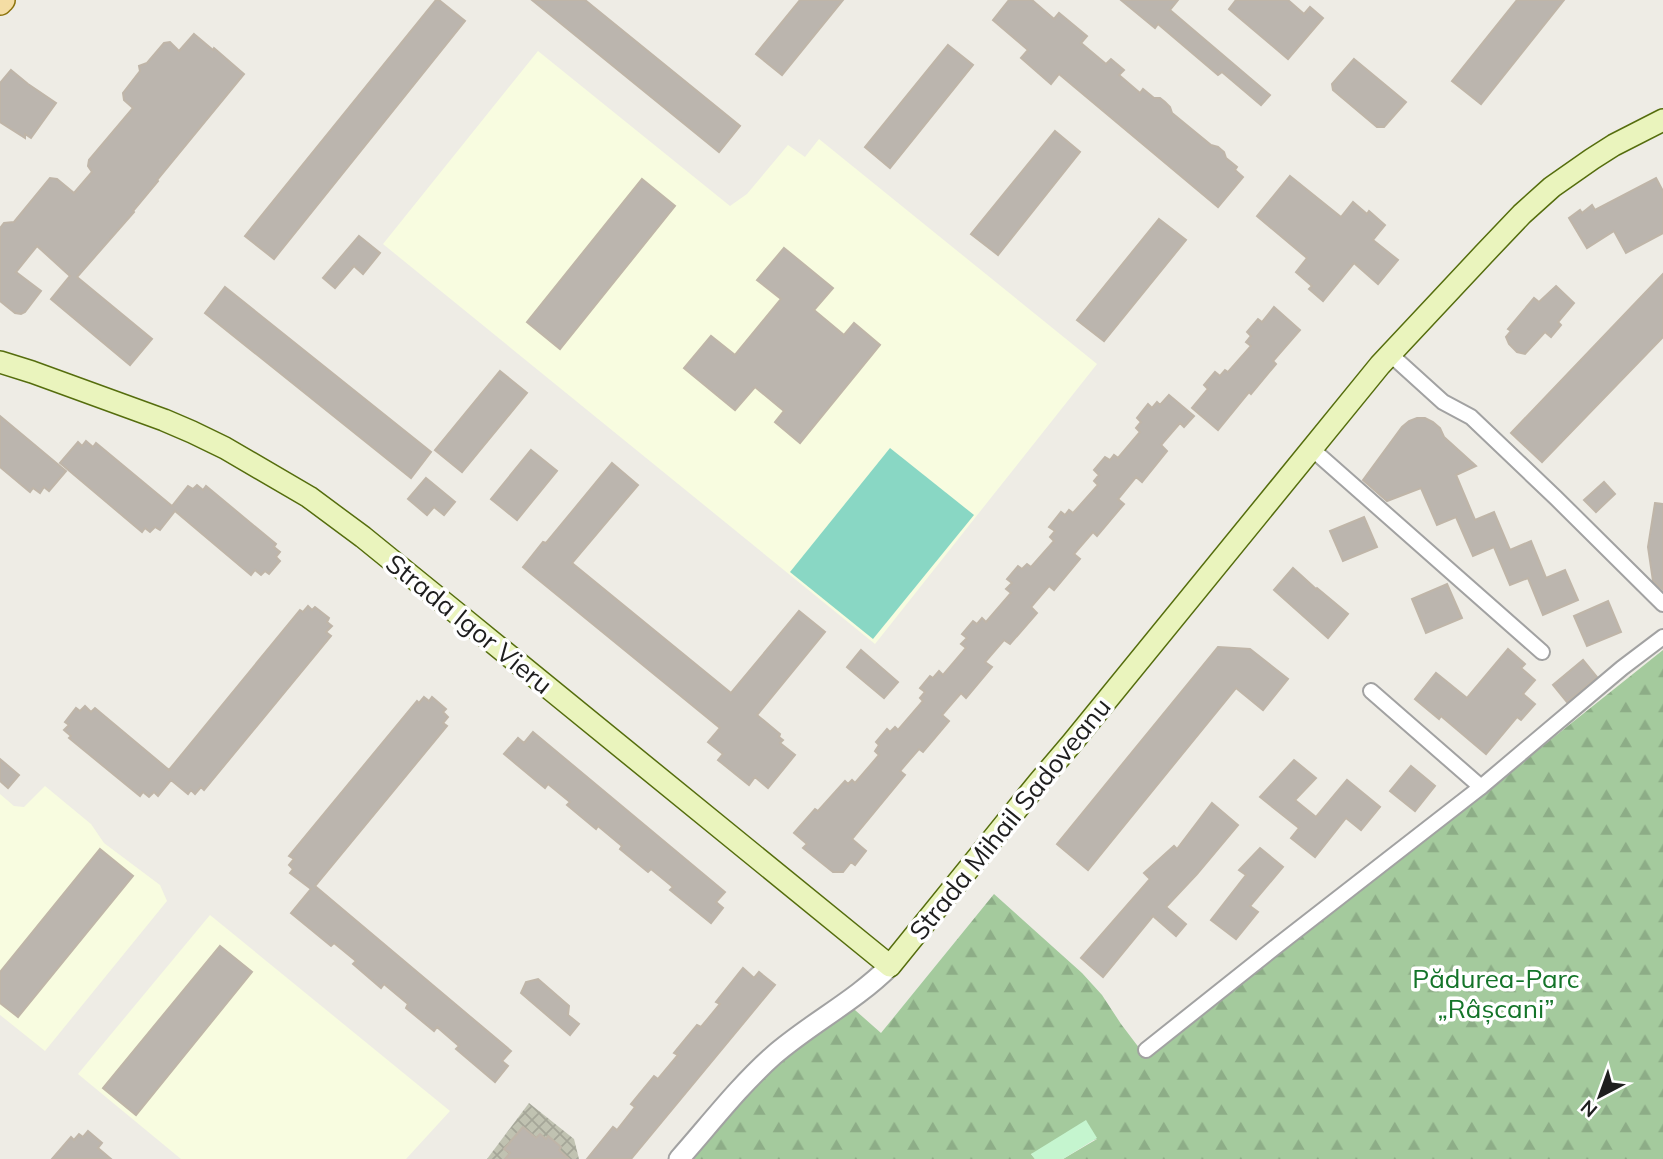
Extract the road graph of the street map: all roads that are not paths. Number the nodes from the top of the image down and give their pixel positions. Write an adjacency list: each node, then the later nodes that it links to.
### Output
1 (1663, 120): 2 (main road, Strada Mihail Sadoveanu)
2 (1390, 354): 4 (main road, Strada Mihail Sadoveanu); 5 (street)
3 (0, 362): 10 (main road, Strada Igor Vieru)
4 (1312, 449): 7 (street); 10 (main road, Strada Mihail Sadoveanu)
5 (1662, 601)
6 (1663, 637): 9 (street)
7 (1542, 652)
8 (1371, 691): 9 (street)
9 (1481, 787): 11 (street)
10 (890, 966): 12 (street, Strada Mihail Sadoveanu)
11 (1146, 1050)
12 (679, 1159)

